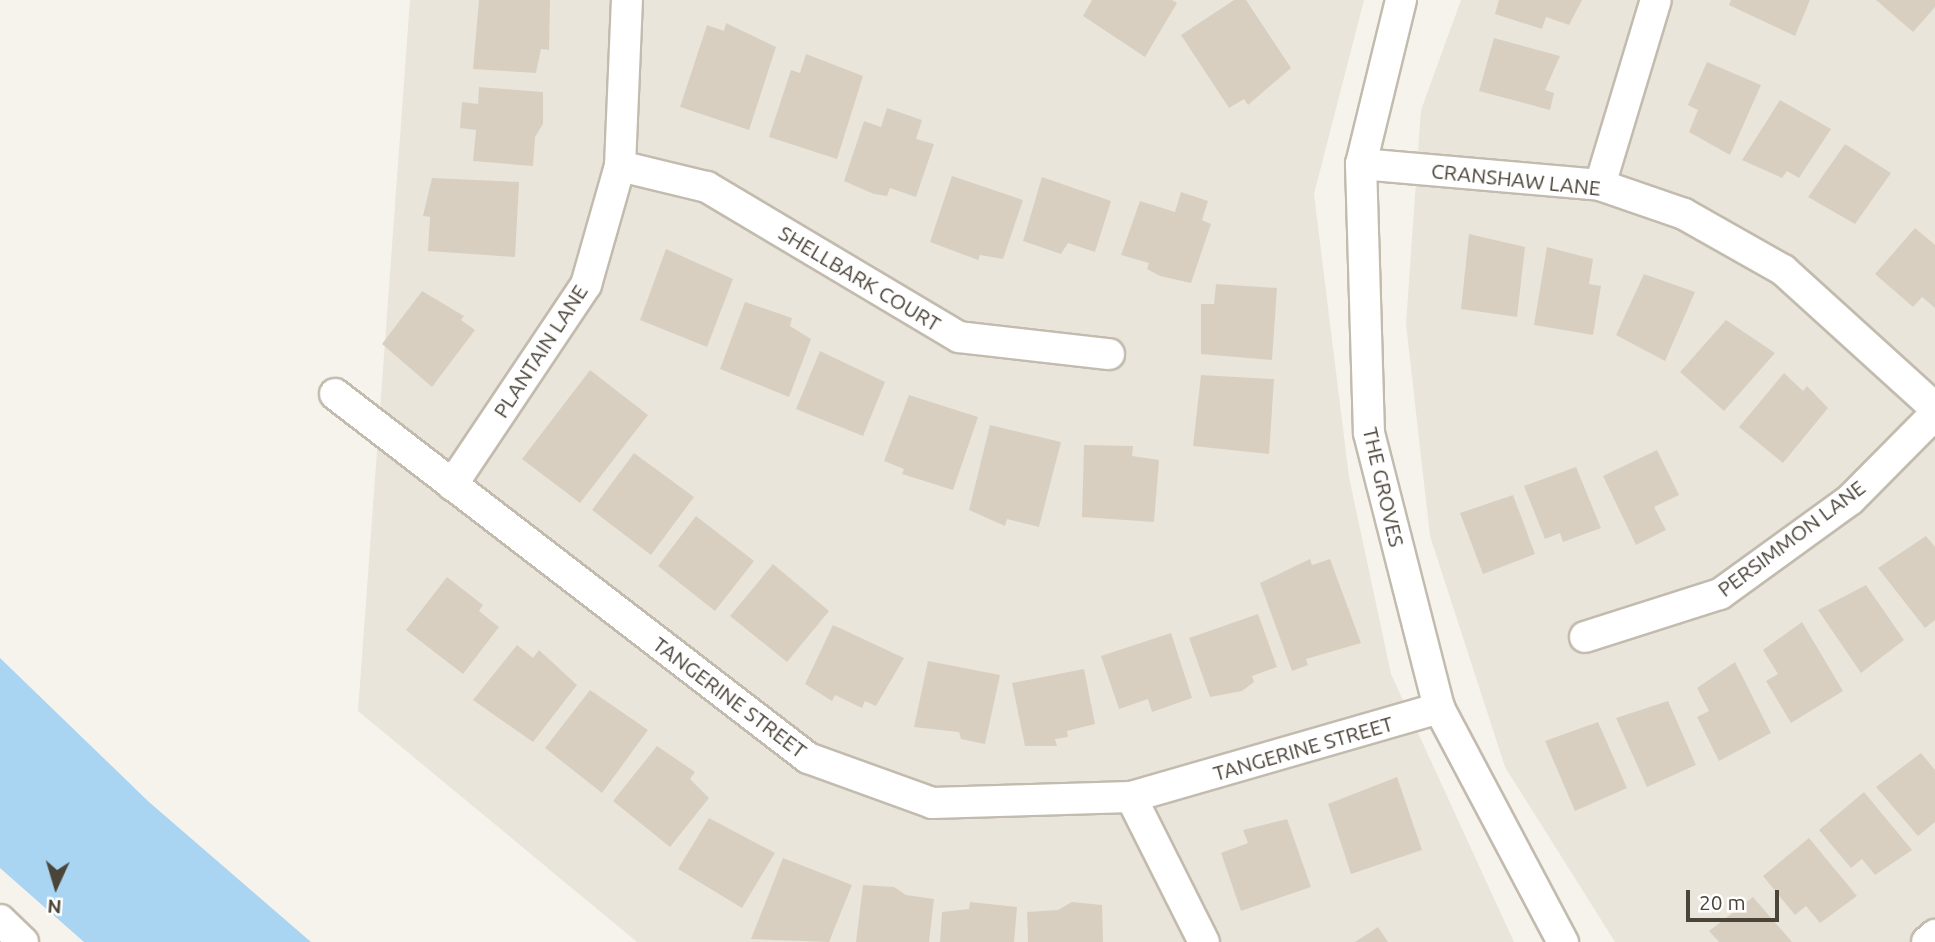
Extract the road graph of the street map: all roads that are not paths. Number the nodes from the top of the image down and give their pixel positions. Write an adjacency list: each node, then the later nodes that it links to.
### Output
1 (627, 0): 5 (street, PLANTAIN LANE)
2 (1401, 0): 4 (street, THE GROVES)
3 (1657, 0): 6 (street)
4 (1361, 164): 6 (street, CRANSHAW LANE); 13 (street, THE GROVES)
5 (620, 166): 7 (street, SHELLBARK COURT); 11 (street, PLANTAIN LANE)
6 (1600, 185): 9 (street, CRANSHAW LANE)
7 (1109, 354)
8 (335, 394): 11 (street, TANGERINE STREET)
9 (1935, 408)
10 (1935, 414): 12 (street, PERSIMMON LANE)
11 (452, 485): 14 (street, TANGERINE STREET)
12 (1586, 637)
13 (1438, 708): 14 (street, TANGERINE STREET); 19 (street, THE GROVES)
14 (1131, 797): 18 (street)
15 (0, 920): 17 (street)
16 (1935, 934): 20 (street)
17 (23, 942)
18 (1205, 942)
19 (1563, 942)
20 (1927, 942)

